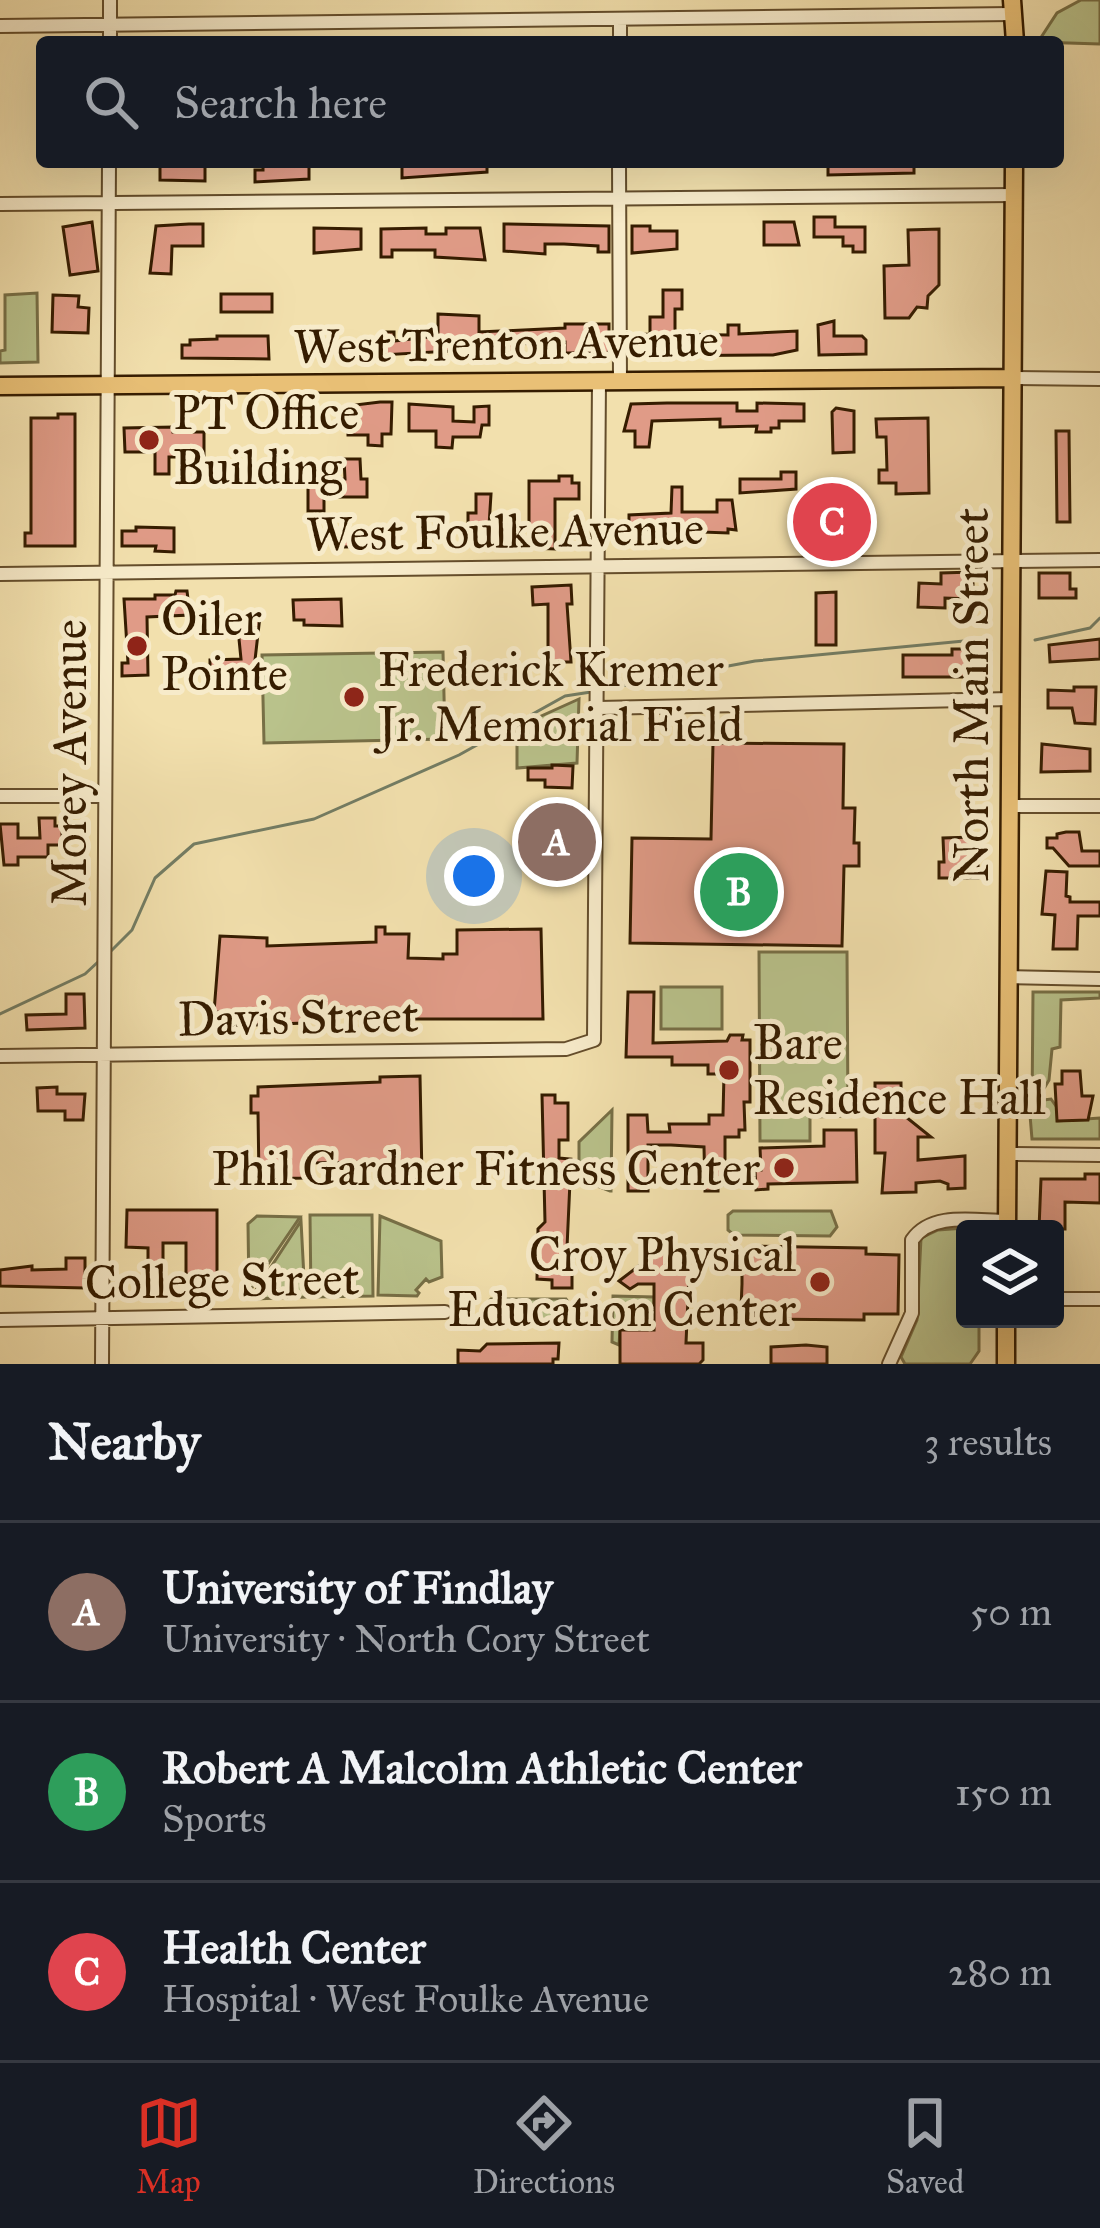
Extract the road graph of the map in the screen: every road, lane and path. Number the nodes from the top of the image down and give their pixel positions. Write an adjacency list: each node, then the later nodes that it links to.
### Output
1 (110, 0): 6 (street)
2 (602, 4): 4 (street)
3 (1012, 7): 5 (street)
4 (603, 20): 5 (street); 6 (street)
5 (620, 20): 9 (street)
6 (110, 24): 7 (street); 8 (street)
7 (0, 26)
8 (110, 36)
9 (620, 36)
10 (109, 168): 16 (street, Morey Avenue)
11 (620, 168): 14 (street)
12 (1014, 168): 13 (main road, North Main Street)
13 (1014, 195): 14 (street); 17 (main road, North Main Street)
14 (619, 200): 16 (street); 19 (street)
15 (0, 204): 16 (street)
16 (109, 204): 21 (street, Morey Avenue)
17 (1012, 378): 18 (street); 19 (main road, West Trenton Avenue); 23 (main road, North Main Street)
18 (1100, 379)
19 (620, 380): 20 (main road, West Trenton Avenue)
20 (599, 381): 21 (main road, West Trenton Avenue); 25 (street)
21 (110, 385): 22 (main road, West Trenton Avenue); 26 (street, Morey Avenue)
22 (0, 386)
23 (1010, 559): 24 (street, West Foulke Avenue); 25 (street, West Foulke Avenue); 28 (main road, North Main Street)
24 (1100, 560)
25 (600, 565): 26 (street, West Foulke Avenue); 29 (street)
26 (106, 572): 27 (street, West Foulke Avenue); 31 (street, Morey Avenue)
27 (0, 574)
28 (1010, 699): 29 (street); 32 (main road, North Main Street)
29 (599, 702): 36 (street, Davis Street)
30 (0, 796): 31 (street)
31 (105, 796): 36 (street, Morey Avenue)
32 (1010, 806): 33 (street); 34 (main road, North Main Street)
33 (1100, 806)
34 (1008, 977): 35 (street); 38 (main road, North Main Street)
35 (1100, 979)
36 (104, 1055): 37 (street, Davis Street); 45 (street, Morey Avenue)
37 (0, 1056)
38 (1007, 1154): 39 (street); 40 (main road, North Main Street)
39 (1100, 1155)
40 (1007, 1220)
41 (956, 1222): 49 (street)
42 (1064, 1299): 43 (street)
43 (1100, 1299)
44 (445, 1312): 45 (street, College Street)
45 (102, 1318): 46 (street, College Street); 48 (street, Morey Avenue)
46 (0, 1320)
47 (1006, 1328): 50 (main road)
48 (102, 1364)
49 (889, 1364)
50 (1006, 1364)

